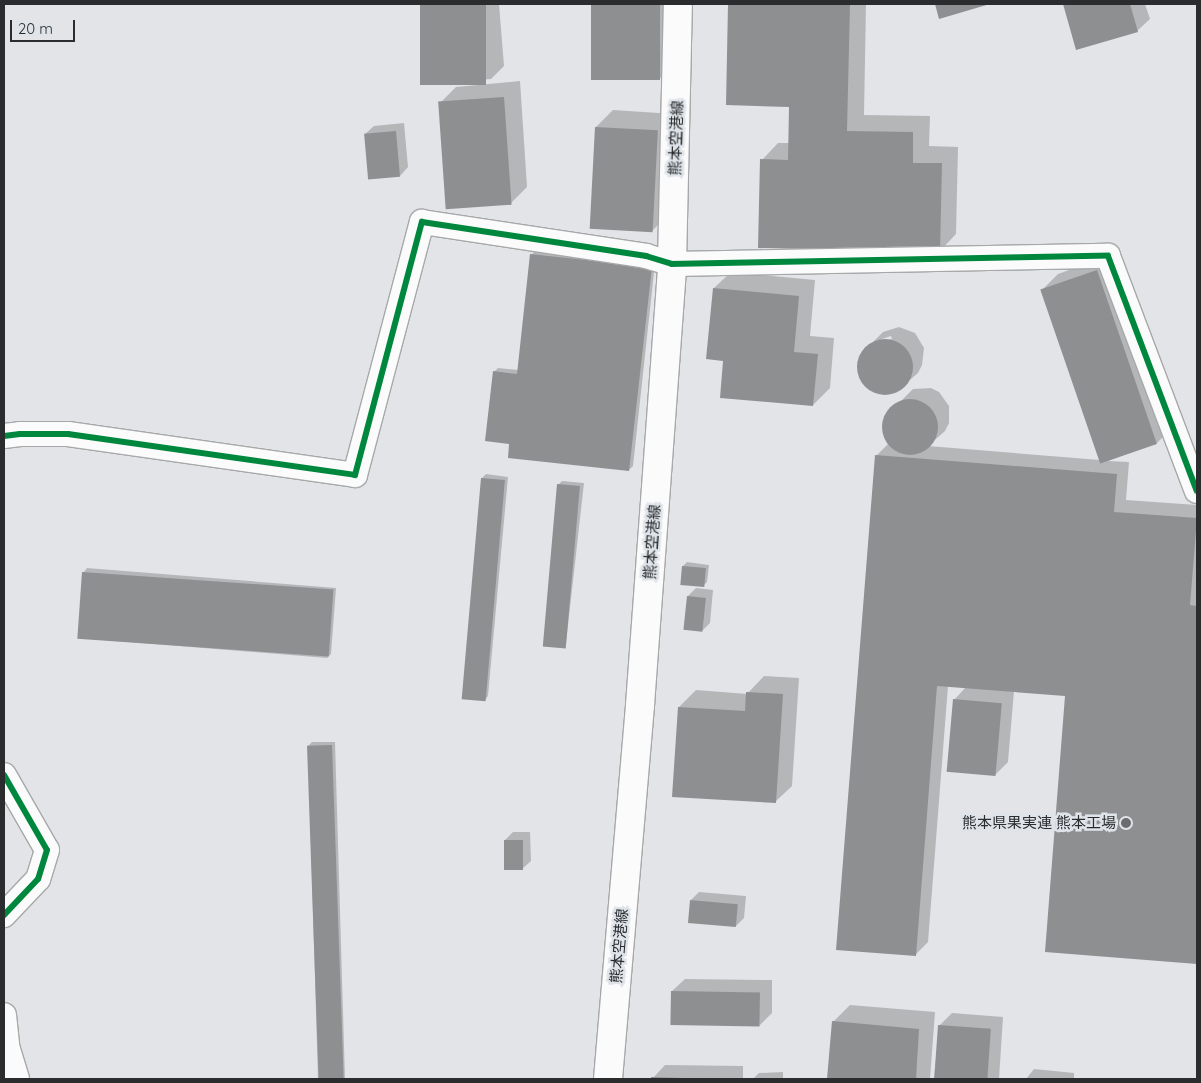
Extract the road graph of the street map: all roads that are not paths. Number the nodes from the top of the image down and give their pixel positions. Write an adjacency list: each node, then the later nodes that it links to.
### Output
1 (678, 4): 2 (main road, 熊本空港線)
2 (672, 264): 3 (street); 4 (street); 9 (main road, 熊本空港線)
3 (4, 436)
4 (1197, 491)
5 (4, 775): 6 (street)
6 (4, 915)
7 (4, 1015): 8 (street)
8 (17, 1079)
9 (608, 1079)

